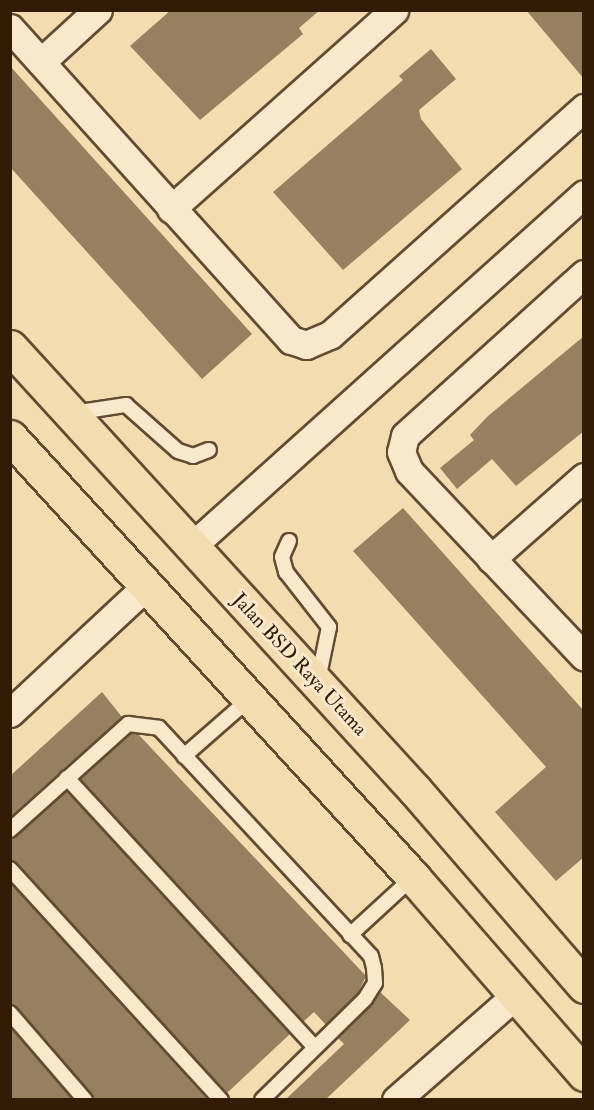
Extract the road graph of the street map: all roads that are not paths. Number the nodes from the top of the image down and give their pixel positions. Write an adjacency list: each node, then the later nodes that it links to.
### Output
1 (98, 10): 4 (street)
2 (394, 10): 7 (street)
3 (10, 28): 4 (street)
4 (41, 62): 7 (street)
5 (584, 108): 7 (street)
6 (584, 194): 15 (street)
7 (171, 209)
8 (584, 274): 16 (street)
9 (10, 347): 10 (main road, Jalan BSD Raya Utama)
10 (70, 414): 12 (lane); 15 (main road, Jalan BSD Raya Utama)
11 (10, 438): 17 (main road)
12 (209, 450)
13 (584, 477): 16 (street)
14 (289, 541): 19 (lane)
15 (190, 547): 19 (main road, Jalan BSD Raya Utama)
16 (491, 559): 18 (street)
17 (145, 587): 20 (main road); 21 (street)
18 (584, 657)
19 (317, 682): 28 (main road, Jalan BSD Raya Utama)
20 (248, 700): 22 (lane); 26 (main road)
21 (10, 712)
22 (184, 756): 23 (lane); 27 (lane)
23 (67, 778): 24 (lane); 31 (lane)
24 (10, 830)
25 (10, 869): 34 (lane)
26 (412, 877): 27 (lane); 29 (main road)
27 (350, 935): 31 (lane)
28 (584, 986)
29 (515, 996): 32 (main road); 36 (street)
30 (10, 1012): 33 (lane)
31 (314, 1047): 35 (lane)
32 (584, 1074)
33 (85, 1100)
34 (221, 1100)
35 (262, 1100)
36 (396, 1100)

